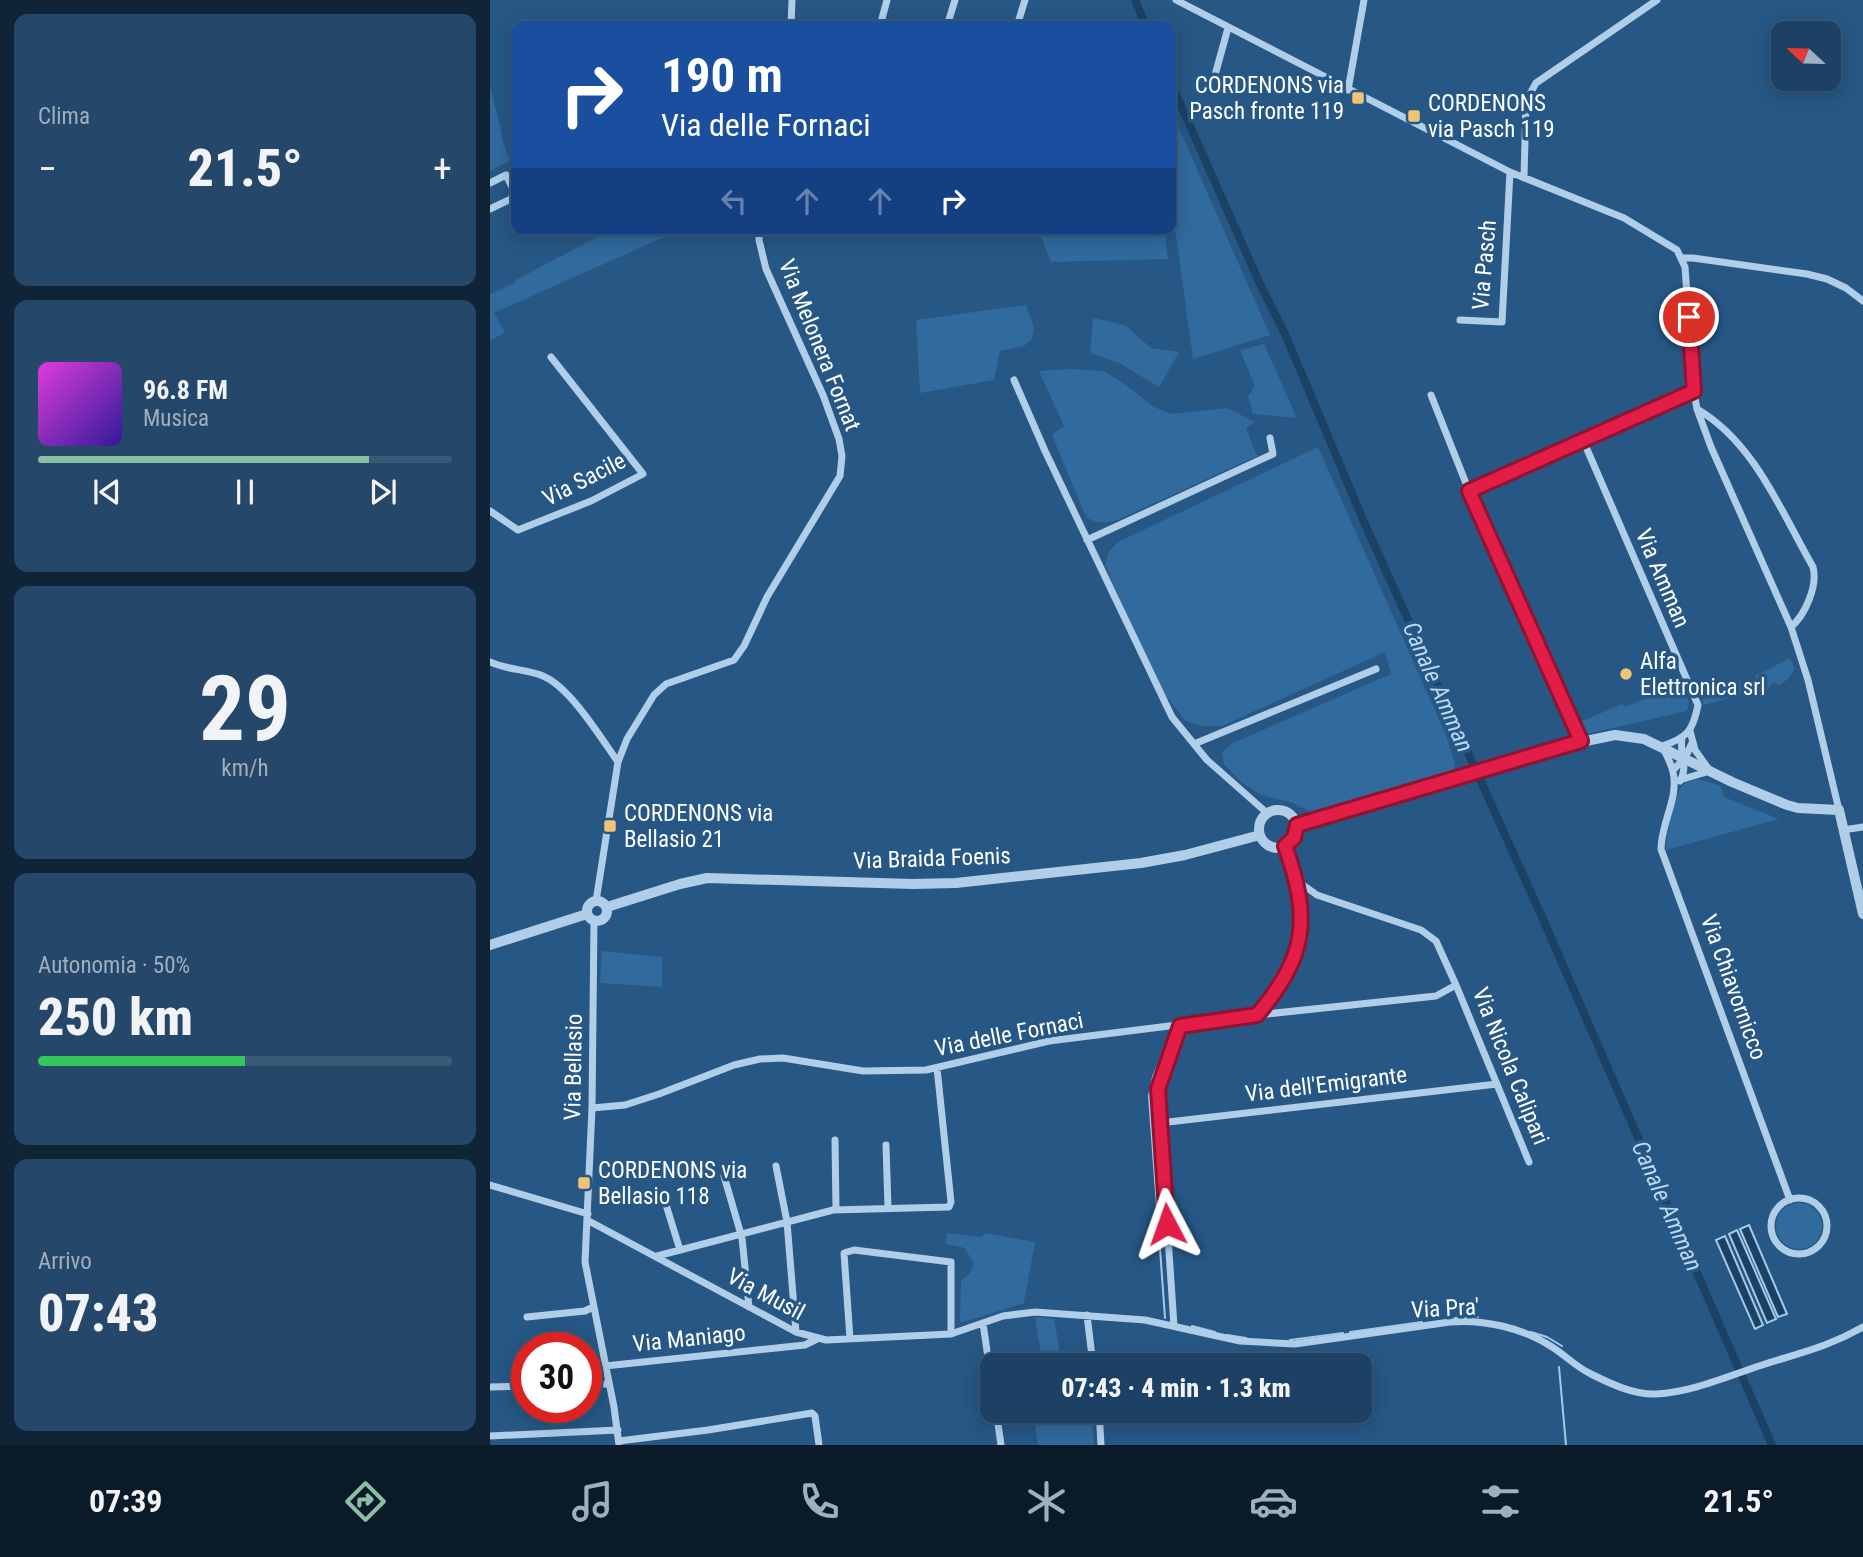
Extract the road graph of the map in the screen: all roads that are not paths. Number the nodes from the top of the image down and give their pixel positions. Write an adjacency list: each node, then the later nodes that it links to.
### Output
1 (792, 0): 8 (street)
2 (887, 0): 9 (street)
3 (955, 0): 10 (street)
4 (1025, 0): 11 (street)
5 (1175, 0): 12 (street)
6 (1364, 0): 14 (street)
7 (1657, 0): 16 (street)
8 (791, 21)
9 (881, 21)
10 (949, 21)
11 (1019, 21)
12 (1228, 28): 13 (street); 14 (street)
13 (1214, 75)
14 (1348, 90): 15 (street)
15 (1510, 172): 16 (street); 24 (street, Via Pasch)
16 (1524, 178): 22 (street)
17 (490, 183): 18 (street)
18 (511, 185)
19 (511, 199): 20 (street)
20 (490, 209)
21 (759, 235): 45 (street, Via Melonera Fornat)
22 (1683, 258): 23 (street); 27 (street)
23 (1863, 301)
24 (1460, 320)
25 (551, 357): 33 (street, Via Sacile)
26 (1014, 380): 34 (street)
27 (1694, 391): 29 (street); 31 (street)
28 (1431, 395): 32 (street)
29 (1697, 409): 35 (street); 35 (street)
30 (1270, 438): 34 (street)
31 (1583, 440): 32 (street); 38 (street, Via Amman)
32 (1469, 491): 40 (street)
33 (490, 510)
34 (1087, 540): 42 (street)
35 (1791, 627): 50 (street)
36 (490, 662): 45 (street)
37 (1376, 668): 42 (street)
38 (1690, 731): 39 (street); 41 (street, Via Amman)
39 (1682, 738): 43 (street); 44 (street)
40 (1581, 741): 43 (street); 52 (street)
41 (1692, 742): 44 (street); 47 (street, Via Amman)
42 (1194, 744): 51 (street)
43 (1662, 746): 44 (street); 46 (street, Via Chiavornicco)
44 (1685, 758): 46 (street); 47 (street); 48 (street)
45 (618, 762): 58 (street)
46 (1673, 770): 49 (street, Via Chiavornicco)
47 (1710, 771): 48 (street); 50 (street)
48 (1683, 779): 49 (street)
49 (1675, 786): 77 (street, Via Chiavornicco)
50 (1839, 810): 54 (street)
51 (1267, 813): 52 (street); 55 (street)
52 (1297, 825): 56 (street)
53 (1863, 827): 54 (street)
54 (1843, 830): 60 (street)
55 (1260, 835): 56 (street); 59 (street, Via Braida Foenis)
56 (1285, 846): 57 (street)
57 (1296, 880): 63 (street, Via Nicola Calipari); 64 (street)
58 (596, 901): 59 (street); 61 (street)
59 (607, 907): 61 (street)
60 (1863, 915)
61 (591, 917): 62 (street); 68 (street, Via Bellasio)
62 (490, 945)
63 (1456, 985): 64 (street, Via Nicola Calipari); 67 (street, Via Nicola Calipari)
64 (1257, 1015): 65 (street, Via delle Fornaci)
65 (1180, 1026): 66 (street, Via delle Fornaci); 69 (street)
66 (937, 1068): 68 (street, Via delle Fornaci); 78 (street)
67 (1497, 1084): 69 (street, Via dell'Emigrante); 72 (street, Via Nicola Calipari)
68 (592, 1108): 80 (street, Via Bellasio)
69 (1160, 1123): 90 (street)
70 (835, 1140): 79 (street)
71 (886, 1145): 78 (street)
72 (1529, 1162)
73 (776, 1167): 81 (street)
74 (724, 1176): 82 (street)
75 (490, 1185): 80 (street)
76 (663, 1195): 83 (street)
77 (1790, 1200): 77 (street)
78 (888, 1208): 79 (street)
79 (836, 1210): 81 (street)
80 (587, 1217): 84 (street, Via Musil); 85 (street, Via Bellasio)
81 (787, 1222): 82 (street); 92 (street)
82 (741, 1234): 83 (street); 86 (street)
83 (680, 1250): 84 (street)
84 (656, 1256): 86 (street, Via Musil)
85 (593, 1307): 88 (street); 98 (street, Via Bellasio)
86 (749, 1307): 92 (street, Via Musil)
87 (1087, 1315): 89 (street, Via Musil); 90 (street, Via Pra'); 97 (street)
88 (527, 1317)
89 (983, 1323): 93 (street, Via Musil); 96 (street)
90 (1174, 1326): 91 (street, Via Pra')
91 (1863, 1327)
92 (796, 1332): 94 (street, Via Musil)
93 (951, 1334): 95 (street, Via Musil); 95 (street)
94 (818, 1339): 95 (street, Via Musil); 98 (street, Via Maniago)
95 (849, 1339)
96 (987, 1353)
97 (1092, 1353)
98 (606, 1366): 100 (street, Via Bellasio)
99 (602, 1384): 100 (street)
100 (608, 1384): 105 (street, Via Bellasio)
101 (511, 1386): 102 (street)
102 (490, 1387)
103 (998, 1423): 109 (street)
104 (1099, 1423): 110 (street)
105 (618, 1430): 106 (street); 107 (street, Via Bellasio)
106 (490, 1436)
107 (619, 1443): 108 (street)
108 (819, 1445)
109 (1001, 1445)
110 (1101, 1445)

